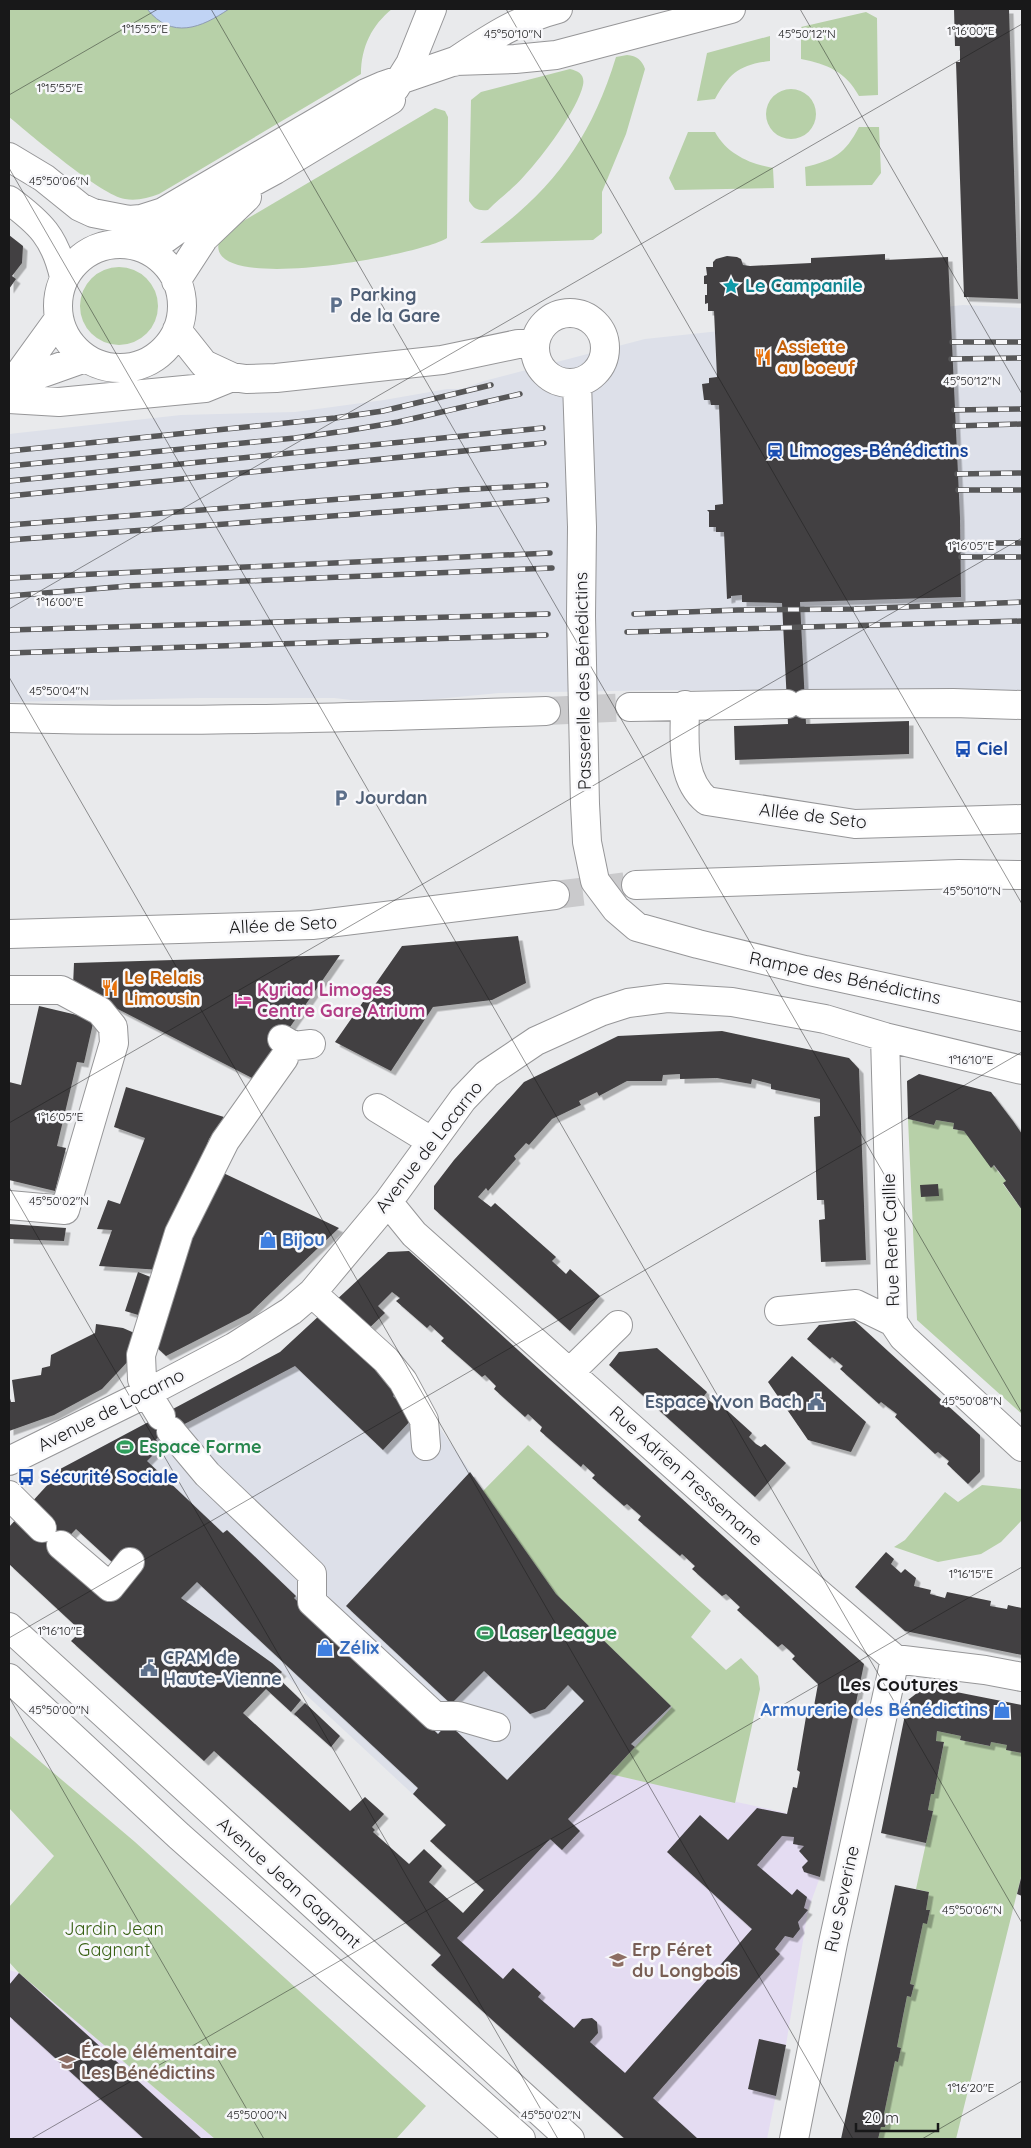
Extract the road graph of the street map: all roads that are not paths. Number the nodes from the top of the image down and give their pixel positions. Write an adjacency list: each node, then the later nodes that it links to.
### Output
1 (432, 9): 5 (street)
2 (558, 9): 4 (street)
3 (731, 9): 4 (street)
4 (455, 61): 5 (street); 6 (street)
5 (401, 80): 6 (street); 7 (street)
6 (383, 106): 9 (street)
7 (9, 157)
8 (9, 161): 11 (street)
9 (274, 170): 12 (street); 14 (street)
10 (9, 200): 13 (street)
11 (104, 245): 12 (street); 13 (street)
12 (140, 247): 14 (street)
13 (64, 277): 15 (street)
14 (176, 281): 16 (street)
15 (58, 320): 18 (street); 23 (street)
16 (177, 330): 19 (street); 20 (street)
17 (535, 344): 21 (street); 22 (street); 22 (street)
18 (85, 358): 19 (street); 23 (street)
19 (148, 362): 20 (street)
20 (204, 364): 21 (street)
21 (232, 377): 23 (street)
22 (577, 384): 34 (street, Passerelle des Bénédictins)
23 (9, 390)
24 (1022, 705): 26 (street)
25 (630, 706): 26 (street)
26 (685, 706): 29 (street, Allée de Seto)
27 (546, 710): 28 (street)
28 (9, 718)
29 (1022, 820)
30 (1022, 874): 31 (street)
31 (636, 885)
32 (555, 895): 33 (street, Allée de Seto)
33 (9, 934)
34 (669, 936): 36 (street, Rampe des Bénédictins)
35 (9, 990): 43 (street)
36 (1022, 1014)
37 (885, 1037): 39 (street, Avenue de Locarno); 41 (street, Avenue de Locarno); 46 (street, Rue René Caillie)
38 (311, 1044): 49 (street)
39 (1017, 1074)
40 (377, 1108): 41 (street)
41 (430, 1141): 42 (street, Avenue de Locarno)
42 (388, 1202): 44 (street, Avenue de Locarno); 48 (street, Rue Adrien Pressemane)
43 (9, 1205)
44 (312, 1293): 49 (street, Avenue de Locarno); 50 (street)
45 (779, 1311): 46 (street)
46 (893, 1322): 51 (street, Rue René Caillie)
47 (618, 1325): 48 (street)
48 (570, 1372): 56 (street, Rue Adrien Pressemane)
49 (147, 1393): 52 (street, Avenue de Locarno); 59 (street)
50 (426, 1446)
51 (1022, 1447)
52 (9, 1461)
53 (9, 1495): 54 (street)
54 (130, 1562)
55 (9, 1627): 61 (street, Avenue Jean Gagnant)
56 (895, 1659): 57 (street); 62 (street, Rue Severine)
57 (1022, 1677)
58 (9, 1678): 60 (street)
59 (496, 1727)
60 (520, 2139)
61 (570, 2139)
62 (794, 2139)

